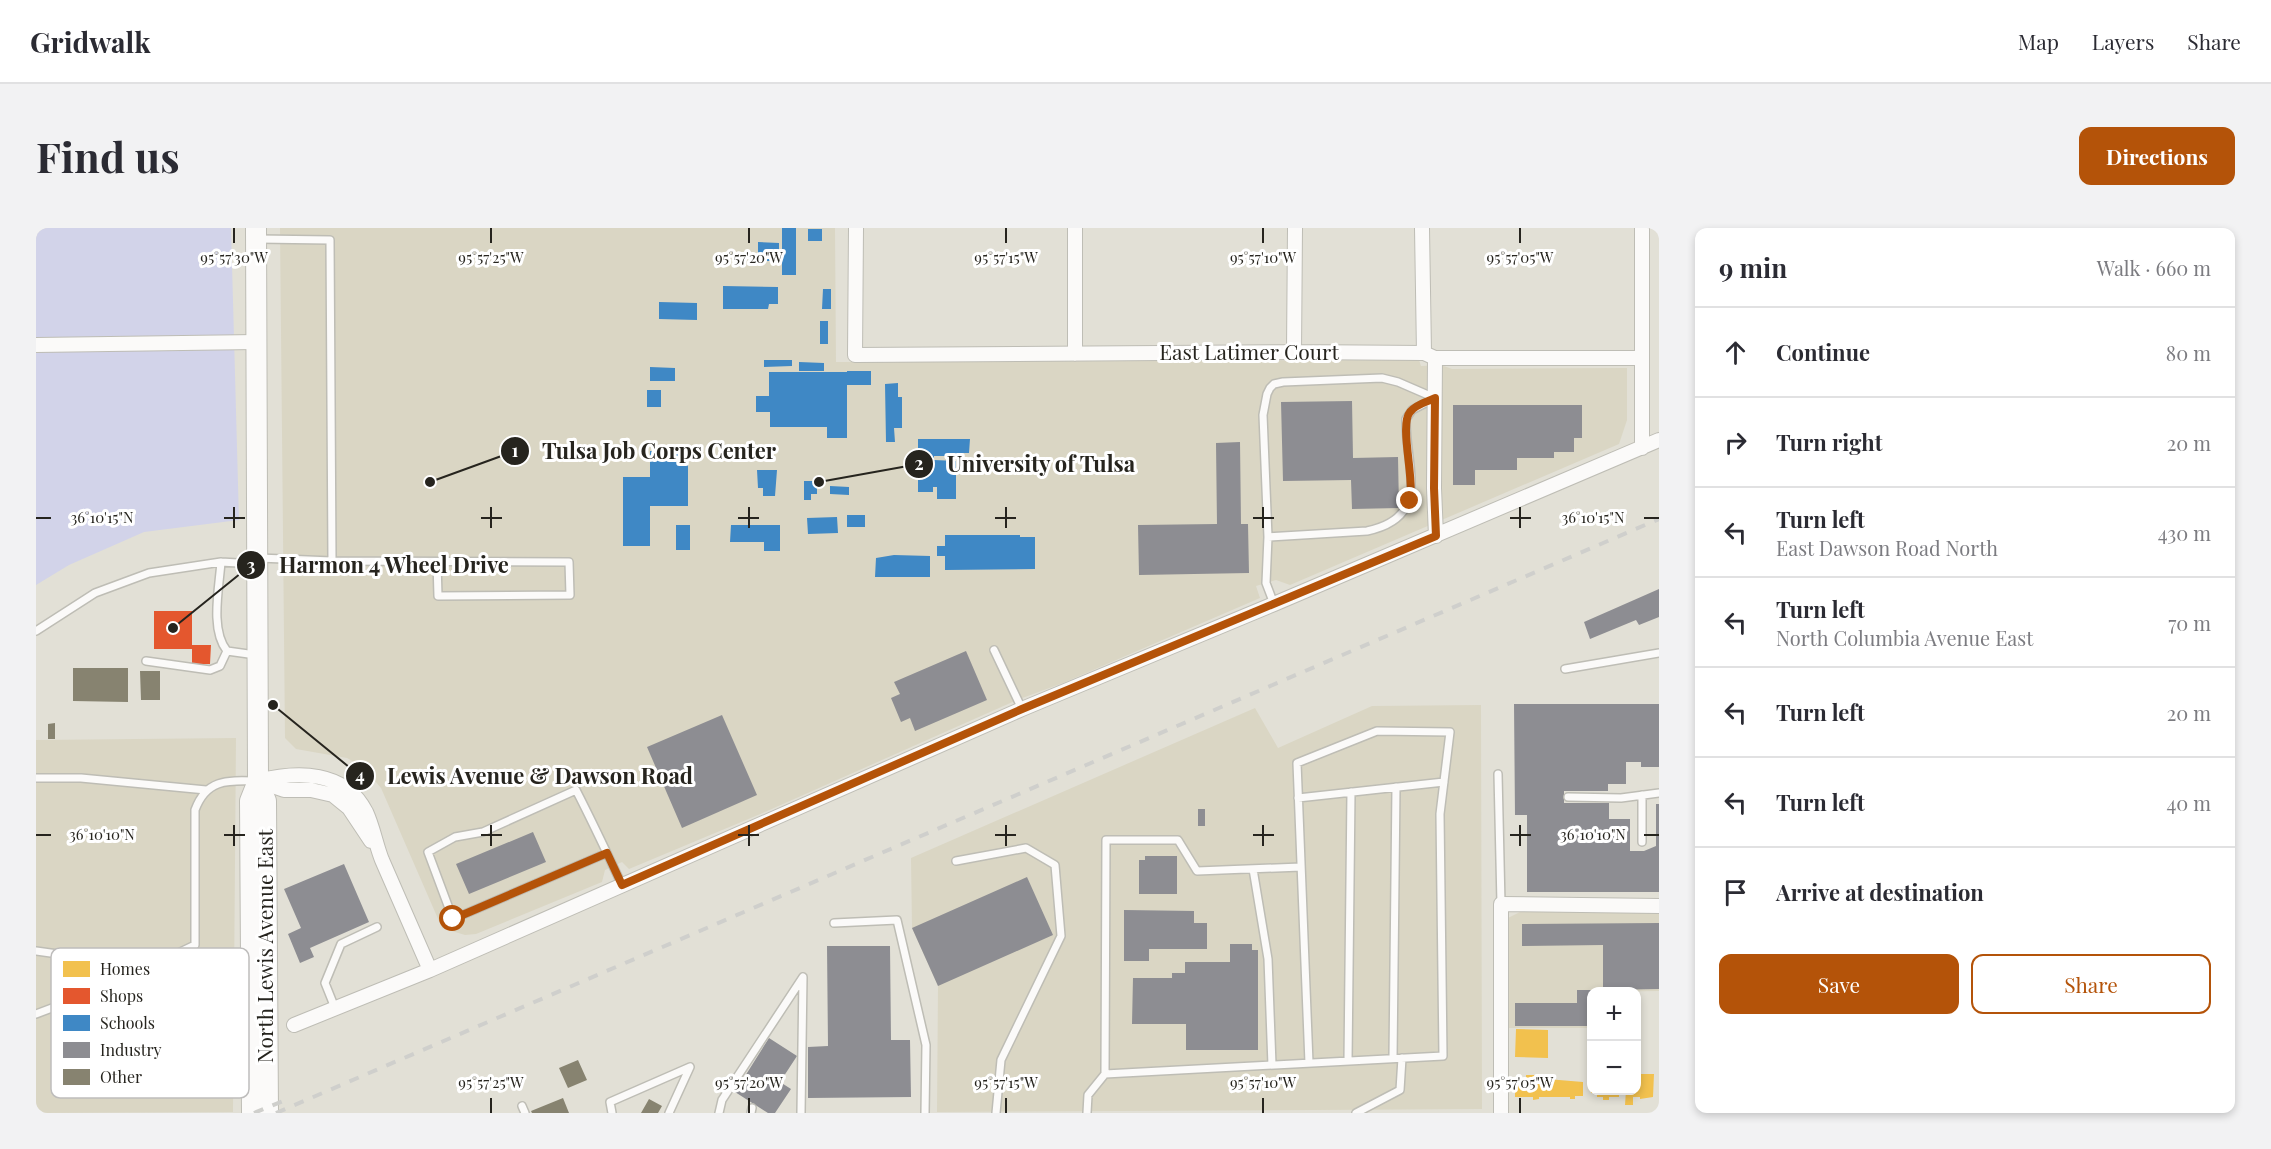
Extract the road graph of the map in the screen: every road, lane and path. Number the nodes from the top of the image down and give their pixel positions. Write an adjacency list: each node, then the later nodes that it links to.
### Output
1 (856, 228): 10 (street, East Latimer Court)
2 (1075, 228): 10 (street)
3 (1295, 228): 9 (street)
4 (1422, 228): 11 (street)
5 (1642, 228): 12 (street)
6 (256, 233): 7 (main road, North Lewis Avenue East); 19 (lane)
7 (256, 342): 8 (street); 18 (main road, North Lewis Avenue East)
8 (36, 345)
9 (1294, 352): 10 (street, East Latimer Court); 11 (street, East Latimer Court)
10 (1075, 354)
11 (1429, 355): 12 (street, East Latimer Court); 13 (street)
12 (1642, 358): 15 (street)
13 (1435, 398): 16 (street); 17 (lane); 17 (lane)
14 (1659, 440): 15 (street)
15 (1642, 447): 16 (street)
16 (1436, 536): 22 (street)
17 (1268, 537): 22 (lane)
18 (257, 561): 19 (lane); 20 (lane); 27 (main road, North Lewis Avenue East)
19 (332, 561): 21 (lane)
20 (221, 562): 23 (lane); 25 (lane)
21 (437, 562): 21 (lane)
22 (1274, 604): 30 (street)
23 (36, 631)
24 (994, 650): 30 (lane)
25 (227, 651): 27 (lane); 28 (lane)
26 (1659, 652): 29 (lane)
27 (257, 655): 33 (main road, North Lewis Avenue East)
28 (146, 661)
29 (1565, 669)
30 (1022, 709): 47 (street)
31 (1498, 774): 48 (lane)
32 (36, 778): 36 (lane)
33 (258, 781): 36 (lane); 55 (street); 66 (main road, North Lewis Avenue East); 67 (main road, North Lewis Avenue East)
34 (1443, 782): 35 (lane); 41 (lane); 61 (lane)
35 (1396, 788): 37 (lane); 60 (lane)
36 (206, 790): 52 (lane)
37 (1351, 792): 41 (lane); 62 (lane)
38 (1659, 793): 39 (lane)
39 (1642, 795): 40 (lane); 42 (lane)
40 (1568, 797)
41 (1298, 798): 45 (lane)
42 (1642, 842)
43 (607, 853): 43 (lane); 47 (lane)
44 (956, 861): 73 (lane)
45 (1301, 867): 46 (lane); 63 (lane)
46 (1252, 868): 64 (lane); 65 (lane)
47 (622, 885): 55 (street)
48 (1501, 903): 49 (street); 76 (street)
49 (1659, 906)
50 (834, 923): 72 (lane)
51 (377, 927): 57 (lane)
52 (189, 948)
53 (36, 951): 54 (lane)
54 (51, 953)
55 (429, 970): 57 (street)
56 (51, 1008): 58 (lane)
57 (335, 1008): 59 (street)
58 (36, 1014)
59 (294, 1025)
60 (1394, 1058): 61 (lane); 62 (lane)
61 (1402, 1058): 75 (lane)
62 (1348, 1061): 63 (lane)
63 (1309, 1063): 64 (lane)
64 (1272, 1065): 65 (lane)
65 (1105, 1074): 74 (lane)
66 (252, 1113)
67 (268, 1113)
68 (612, 1113): 69 (lane)
69 (669, 1113)
70 (719, 1113): 71 (lane)
71 (801, 1113)
72 (925, 1113)
73 (996, 1113)
74 (1087, 1113)
75 (1356, 1113)
76 (1501, 1113)

